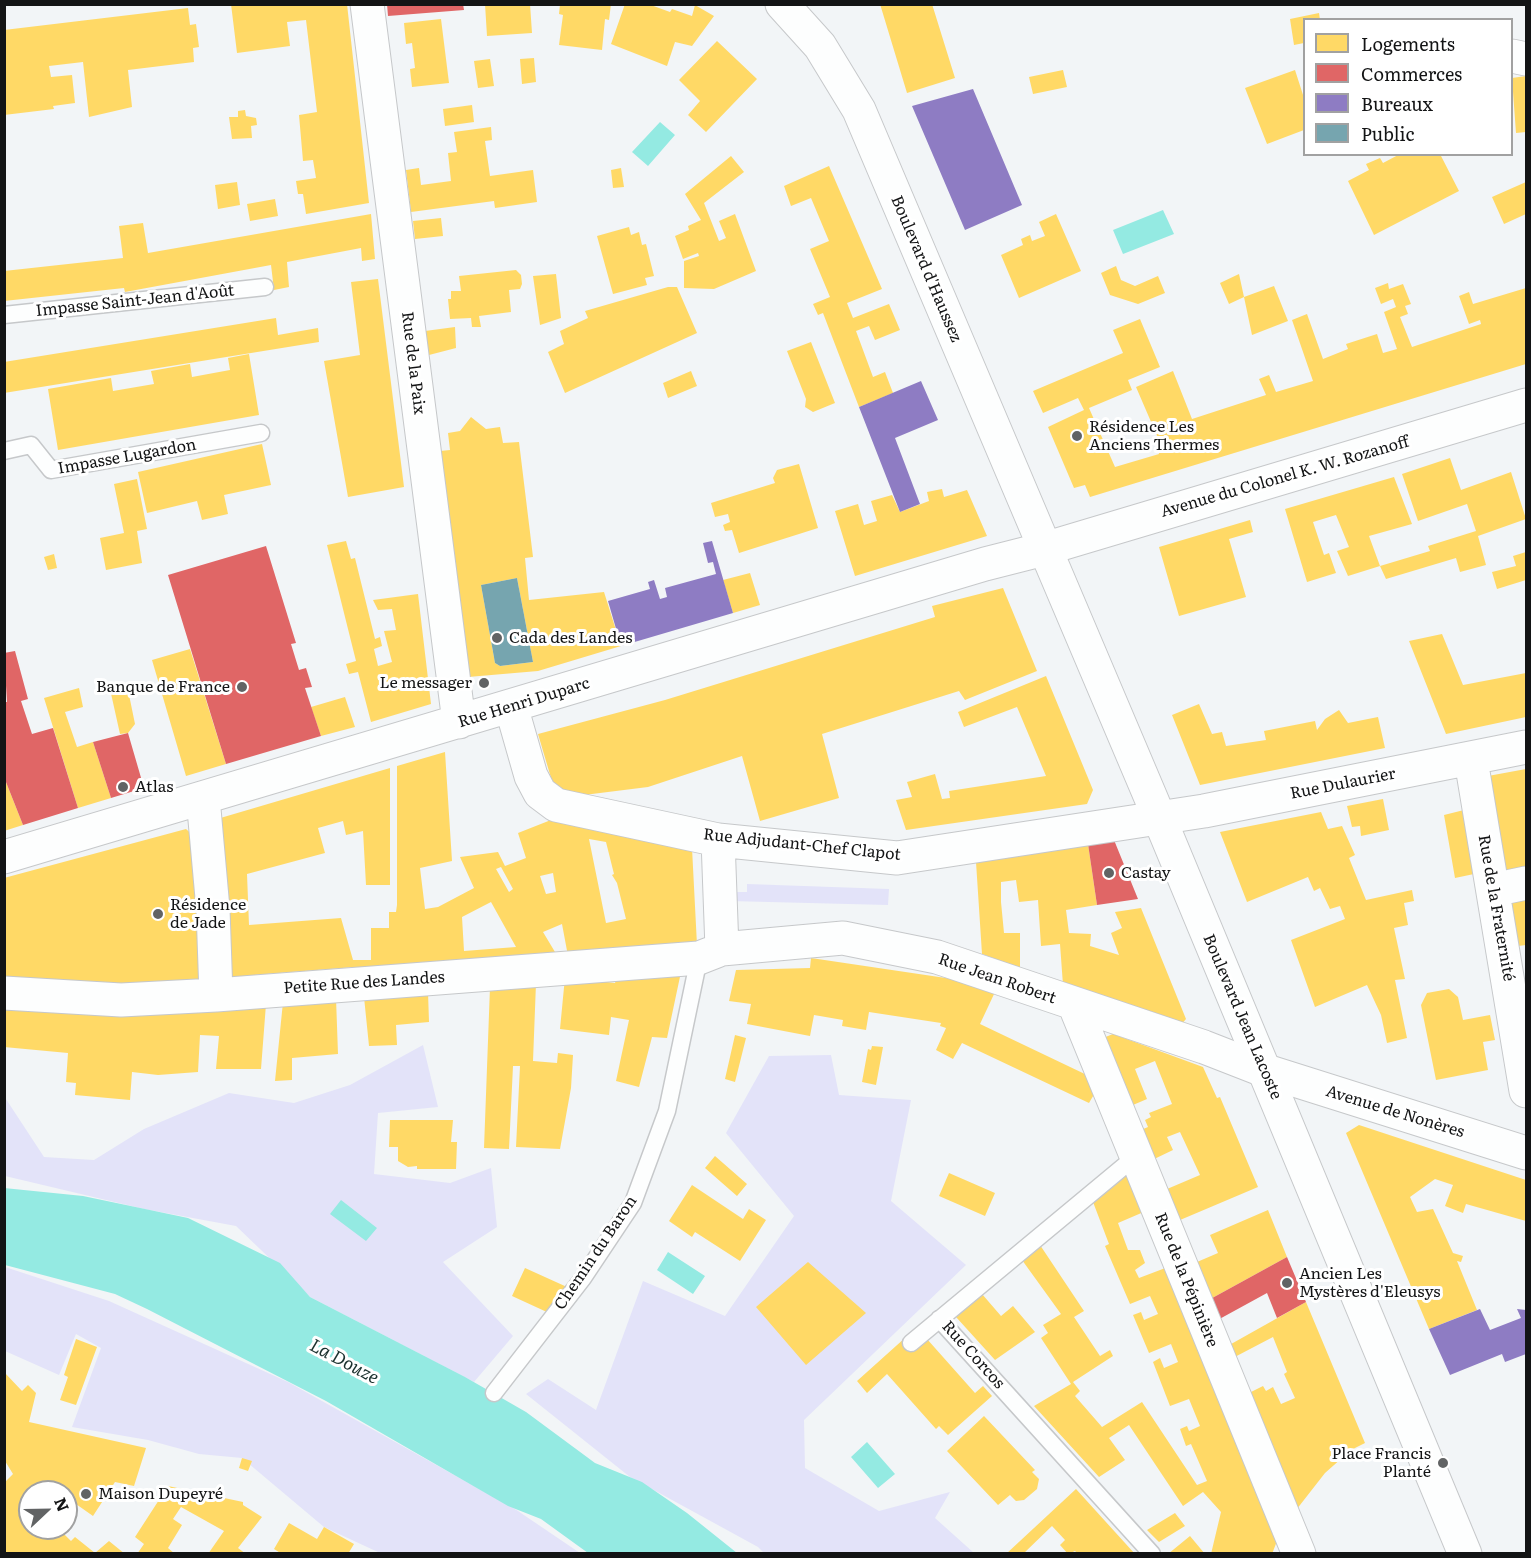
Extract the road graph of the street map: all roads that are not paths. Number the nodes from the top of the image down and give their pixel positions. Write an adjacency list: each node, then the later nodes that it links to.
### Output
1 (367, 4): 10 (street, Rue de la Paix)
2 (782, 4): 8 (street, Boulevard d'Haussez)
3 (265, 287): 4 (lane, Impasse Saint-Jean d'Août)
4 (4, 315)
5 (1527, 405): 8 (street, Avenue du Colonel K. W. Rozanoff)
6 (261, 434): 7 (lane, Impasse Lugardon)
7 (4, 451)
8 (1044, 549): 9 (street, Rue Henri Duparc); 14 (street, Boulevard Jean Lacoste)
9 (512, 706): 10 (street, Rue Henri Duparc); 15 (street, Rue Adjudant-Chef Clapot)
10 (459, 722): 13 (street, Rue Henri Duparc)
11 (1527, 747): 12 (street, Rue Dulaurier)
12 (1471, 760): 14 (street, Rue Dulaurier); 18 (street, Rue de la Fraternité)
13 (203, 798): 16 (street, Rue Henri Duparc); 21 (street)
14 (1159, 818): 15 (street, Rue Adjudant-Chef Clapot); 23 (street, Boulevard Jean Lacoste)
15 (718, 840): 19 (street)
16 (4, 857)
17 (1527, 883): 18 (street)
18 (1493, 890): 24 (street, Rue de la Fraternité)
19 (711, 954): 21 (street, Petite Rue des Landes); 22 (street, Rue Jean Robert); 29 (lane, Chemin du Baron)
20 (4, 993): 21 (street, Petite Rue des Landes)
21 (216, 995)
22 (1075, 1006): 23 (street, Rue Jean Robert); 26 (street, Rue de la Pépinière)
23 (1263, 1070): 25 (street, Avenue de Nonères); 32 (street, Boulevard Jean Lacoste)
24 (1527, 1091)
25 (1527, 1153)
26 (1135, 1157): 27 (lane, Rue Corcos); 31 (street, Rue de la Pépinière)
27 (939, 1318): 28 (lane); 30 (lane, Rue Corcos)
28 (911, 1343)
29 (494, 1393)
30 (1152, 1554)
31 (1299, 1554)
32 (1465, 1554)

